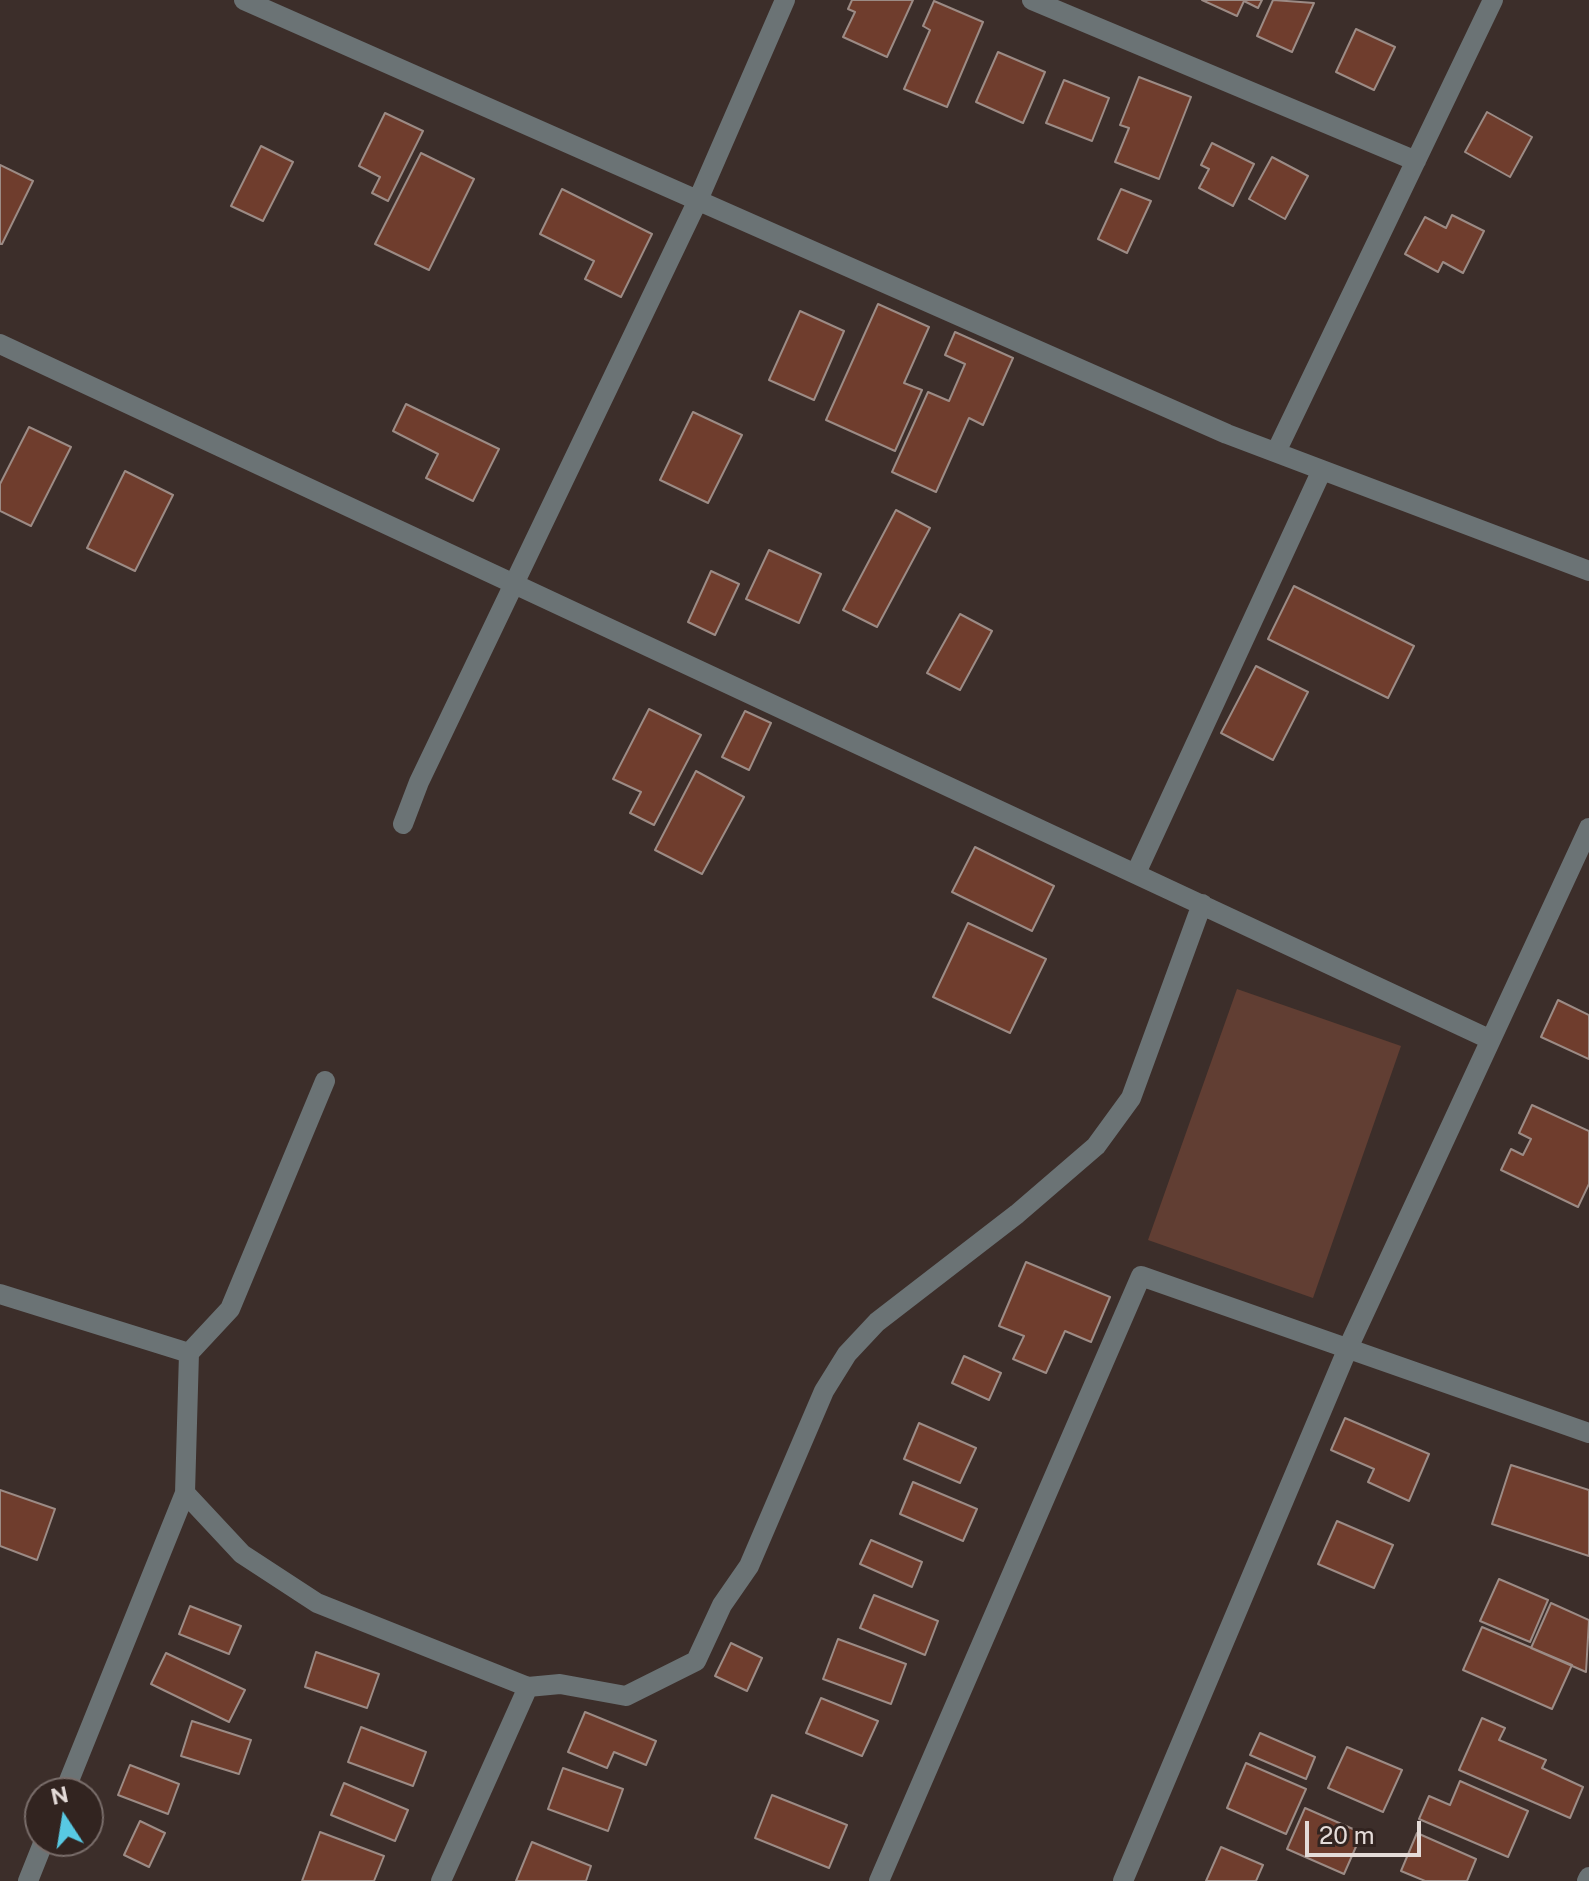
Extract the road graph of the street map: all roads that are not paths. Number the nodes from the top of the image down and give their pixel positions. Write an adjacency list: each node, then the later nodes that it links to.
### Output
1 (244, 0): 6 (street)
2 (785, 0): 6 (street)
3 (1032, 0): 5 (street)
4 (1493, 0): 5 (street)
5 (1416, 161): 8 (street)
6 (698, 200): 8 (street); 11 (street)
7 (0, 344): 11 (street)
8 (1276, 452): 9 (street)
9 (1322, 470): 10 (street); 14 (street)
10 (1589, 571)
11 (514, 585): 12 (street); 14 (street)
12 (403, 824)
13 (1589, 828): 16 (street)
14 (1136, 873): 15 (street)
15 (1202, 904): 16 (street); 23 (street)
16 (1489, 1039): 19 (street)
17 (325, 1081): 20 (street)
18 (0, 1294): 20 (street)
19 (1348, 1348): 21 (street); 28 (street); 29 (street)
20 (189, 1353): 22 (street)
21 (1589, 1433)
22 (185, 1493): 23 (street); 24 (street)
23 (528, 1687): 27 (street)
24 (70, 1777)
25 (38, 1857): 26 (street)
26 (28, 1881)
27 (441, 1881)
28 (879, 1881)
29 (1123, 1881)

